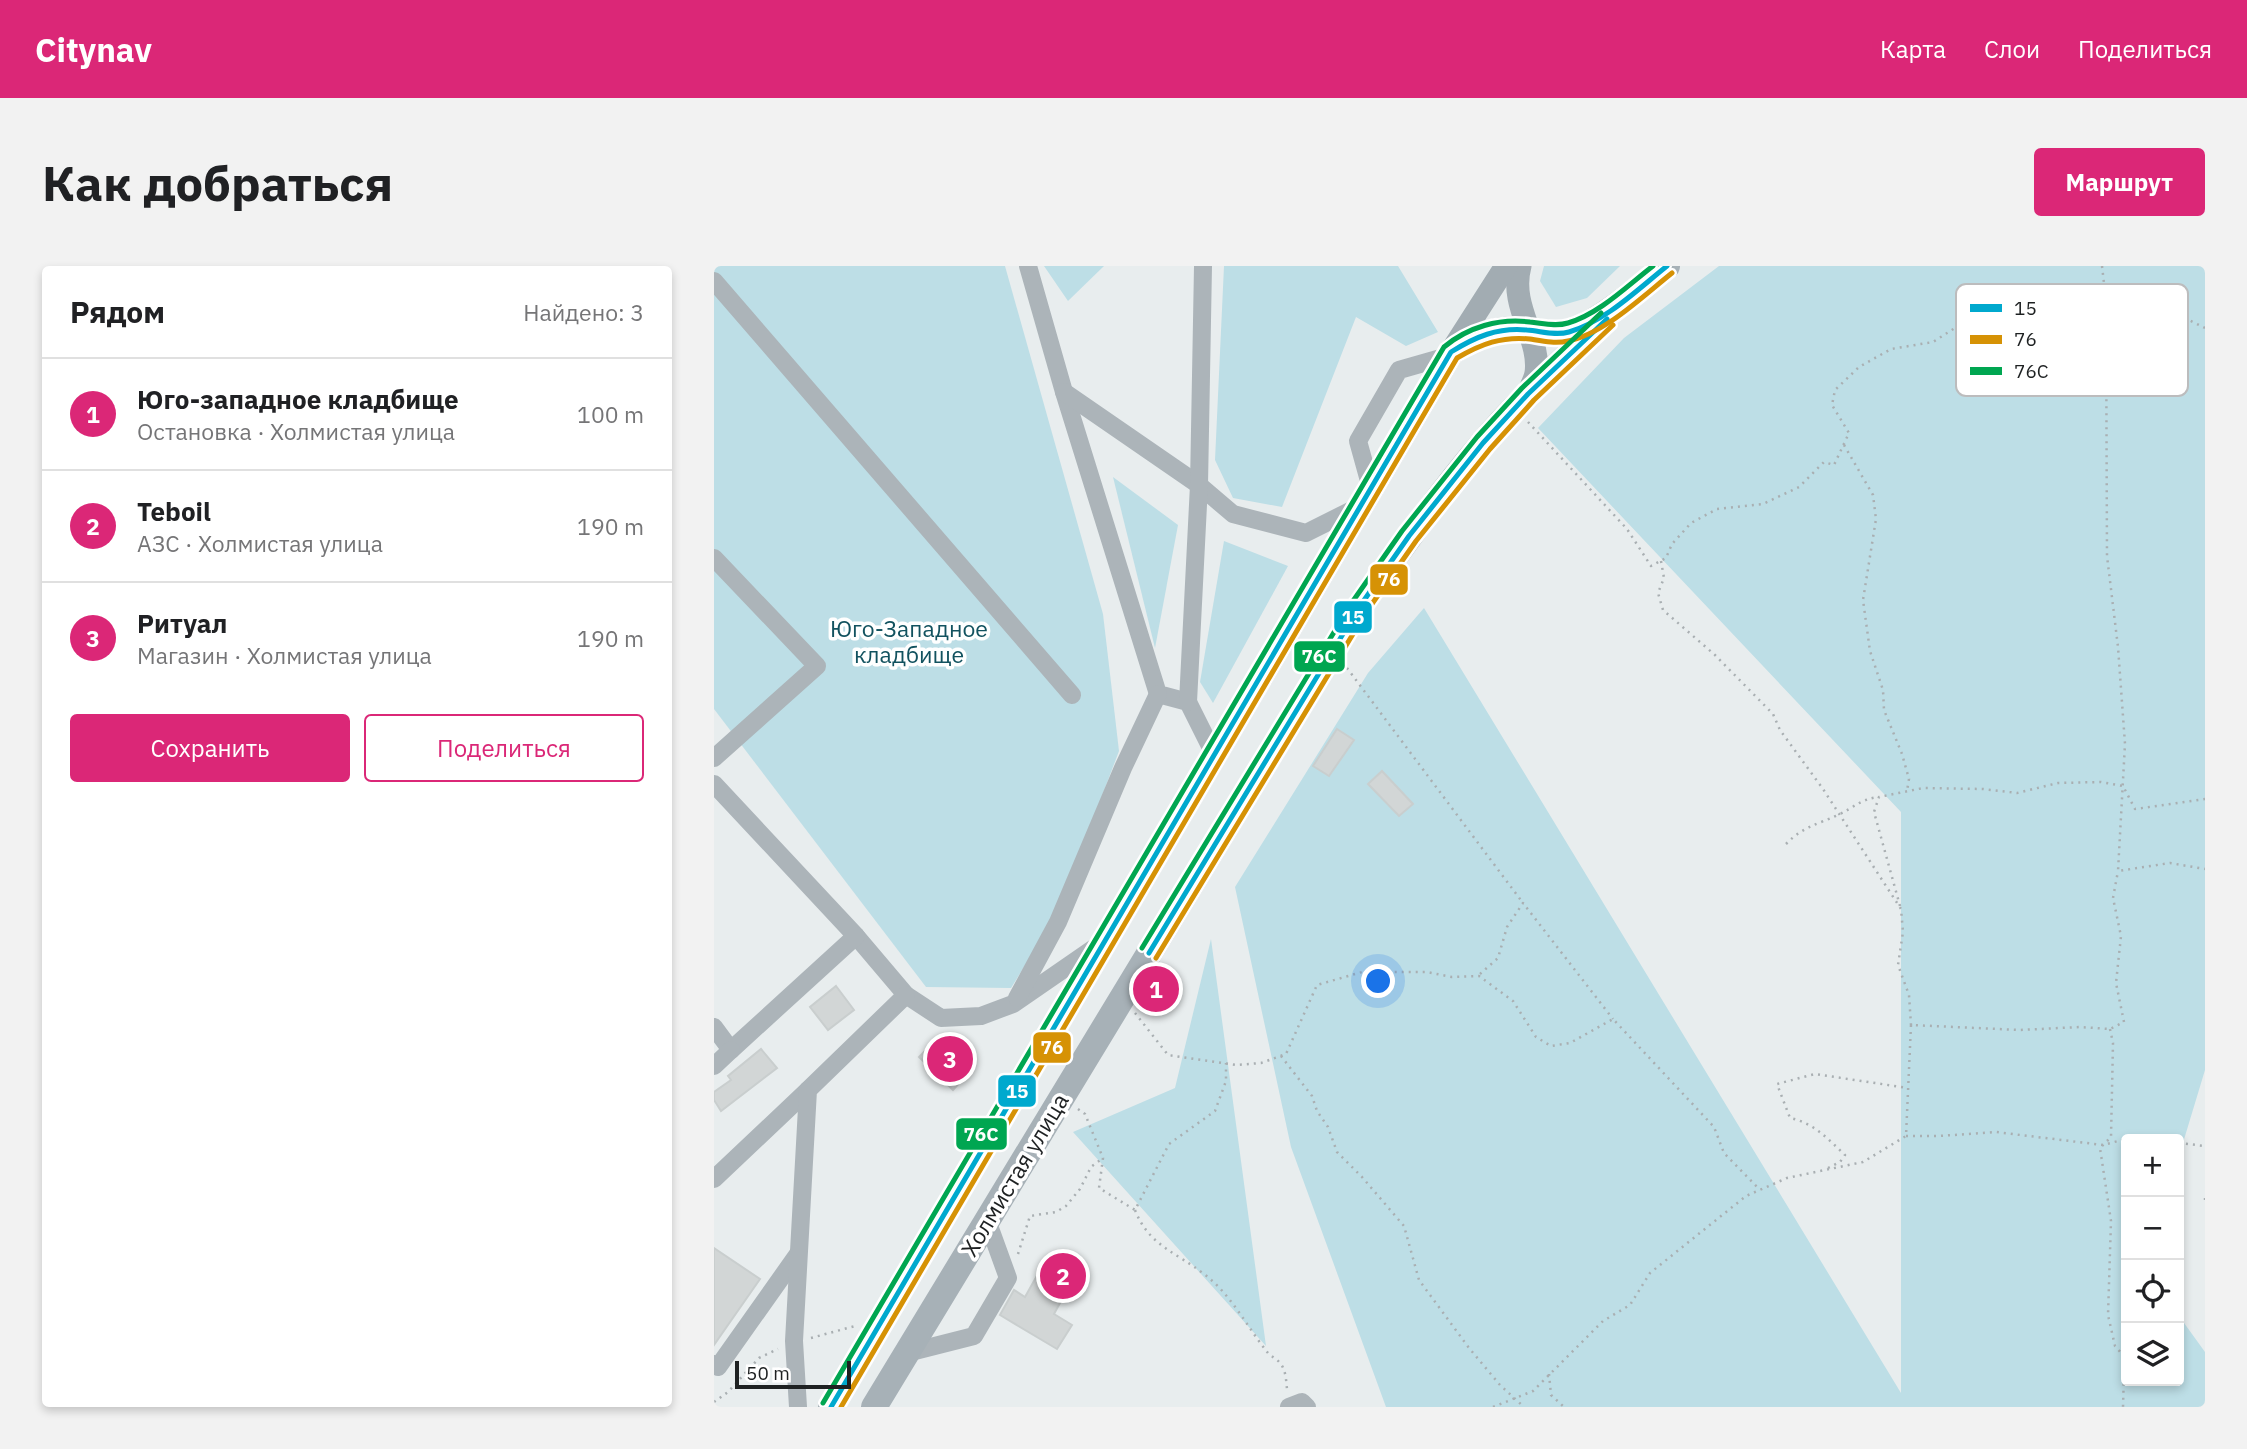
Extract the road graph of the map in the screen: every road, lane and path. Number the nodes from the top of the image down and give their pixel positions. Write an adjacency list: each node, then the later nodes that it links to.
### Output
1 (1028, 266): 15 (lane)
2 (1203, 266): 19 (lane)
3 (1506, 266): 14 (main road)
4 (1520, 266): 13 (main road)
5 (1667, 266): 8 (highway)
6 (2102, 266): 9 (path)
7 (714, 281): 25 (lane)
8 (1646, 282): 13 (highway, Холмистая улица); 17 (highway, Холмистая улица)
9 (2104, 284)
10 (2188, 321): 12 (path)
11 (1956, 327): 18 (path)
12 (2205, 328)
13 (1528, 330): 14 (highway, Холмистая улица); 17 (main road)
14 (1449, 354): 20 (highway, Холмистая улица); 20 (lane)
15 (1064, 392): 19 (lane); 24 (lane)
16 (2106, 396): 30 (path)
17 (1521, 401): 22 (path); 23 (highway, Холмистая улица)
18 (1844, 445): 22 (path); 31 (path)
19 (1199, 485): 20 (lane); 26 (lane)
20 (1365, 497): 27 (highway, Холмистая улица)
21 (714, 558): 28 (lane)
22 (1661, 561): 34 (path)
23 (1334, 650): 38 (path); 44 (highway, Холмистая улица)
24 (1158, 694): 26 (lane); 46 (lane)
25 (1072, 695)
26 (1188, 702): 27 (lane)
27 (1214, 754): 41 (highway, Холмистая улица)
28 (714, 758)
29 (714, 785): 40 (lane)
30 (2123, 786): 31 (path); 33 (path); 37 (path)
31 (1907, 791): 32 (path)
32 (1879, 797): 34 (path); 39 (path)
33 (2205, 799)
34 (1839, 814): 35 (path); 39 (path)
35 (1786, 845)
36 (2205, 869): 37 (path)
37 (2118, 871): 50 (path)
38 (1522, 903): 43 (path); 47 (path)
39 (1901, 909): 48 (path)
40 (856, 936): 45 (lane); 51 (lane)
41 (1105, 940): 42 (highway, Холмистая улица); 46 (lane)
42 (1089, 967): 44 (highway); 77 (highway, Холмистая улица)
43 (1479, 976): 47 (path); 52 (path)
44 (1126, 993): 53 (path); 57 (highway, Холмистая улица)
45 (906, 995): 46 (lane); 56 (lane)
46 (1013, 1004)
47 (1613, 1019): 66 (path)
48 (1911, 1025): 50 (path); 55 (path)
49 (714, 1027): 51 (lane)
50 (2110, 1029): 61 (path)
51 (732, 1050): 54 (lane)
52 (1280, 1055): 53 (path); 74 (path)
53 (1226, 1063): 67 (path)
54 (714, 1066)
55 (1908, 1088): 58 (path); 64 (path)
56 (808, 1090): 65 (lane); 69 (lane)
57 (1063, 1096): 63 (path); 68 (highway, Холмистая улица)
58 (1906, 1136): 61 (path); 64 (path)
59 (2121, 1140): 61 (path)
60 (2184, 1144): 62 (path)
61 (2103, 1145): 82 (path)
62 (2205, 1146)
63 (1103, 1158): 67 (path); 70 (path)
64 (1822, 1171): 66 (path)
65 (714, 1179)
66 (1760, 1190): 73 (path)
67 (1135, 1210): 75 (path)
68 (988, 1220): 70 (lane); 71 (highway, Холмистая улица)
69 (798, 1254): 72 (lane); 76 (lane)
70 (1008, 1278): 71 (lane)
71 (907, 1353): 78 (highway, Холмистая улица)
72 (714, 1364)
73 (1549, 1374): 74 (path); 81 (path)
74 (1514, 1399): 79 (path); 80 (path)
75 (1299, 1405)
76 (798, 1407)
77 (831, 1407)
78 (874, 1407)
79 (1493, 1407)
80 (1524, 1407)
81 (1564, 1407)
82 (2123, 1407)

